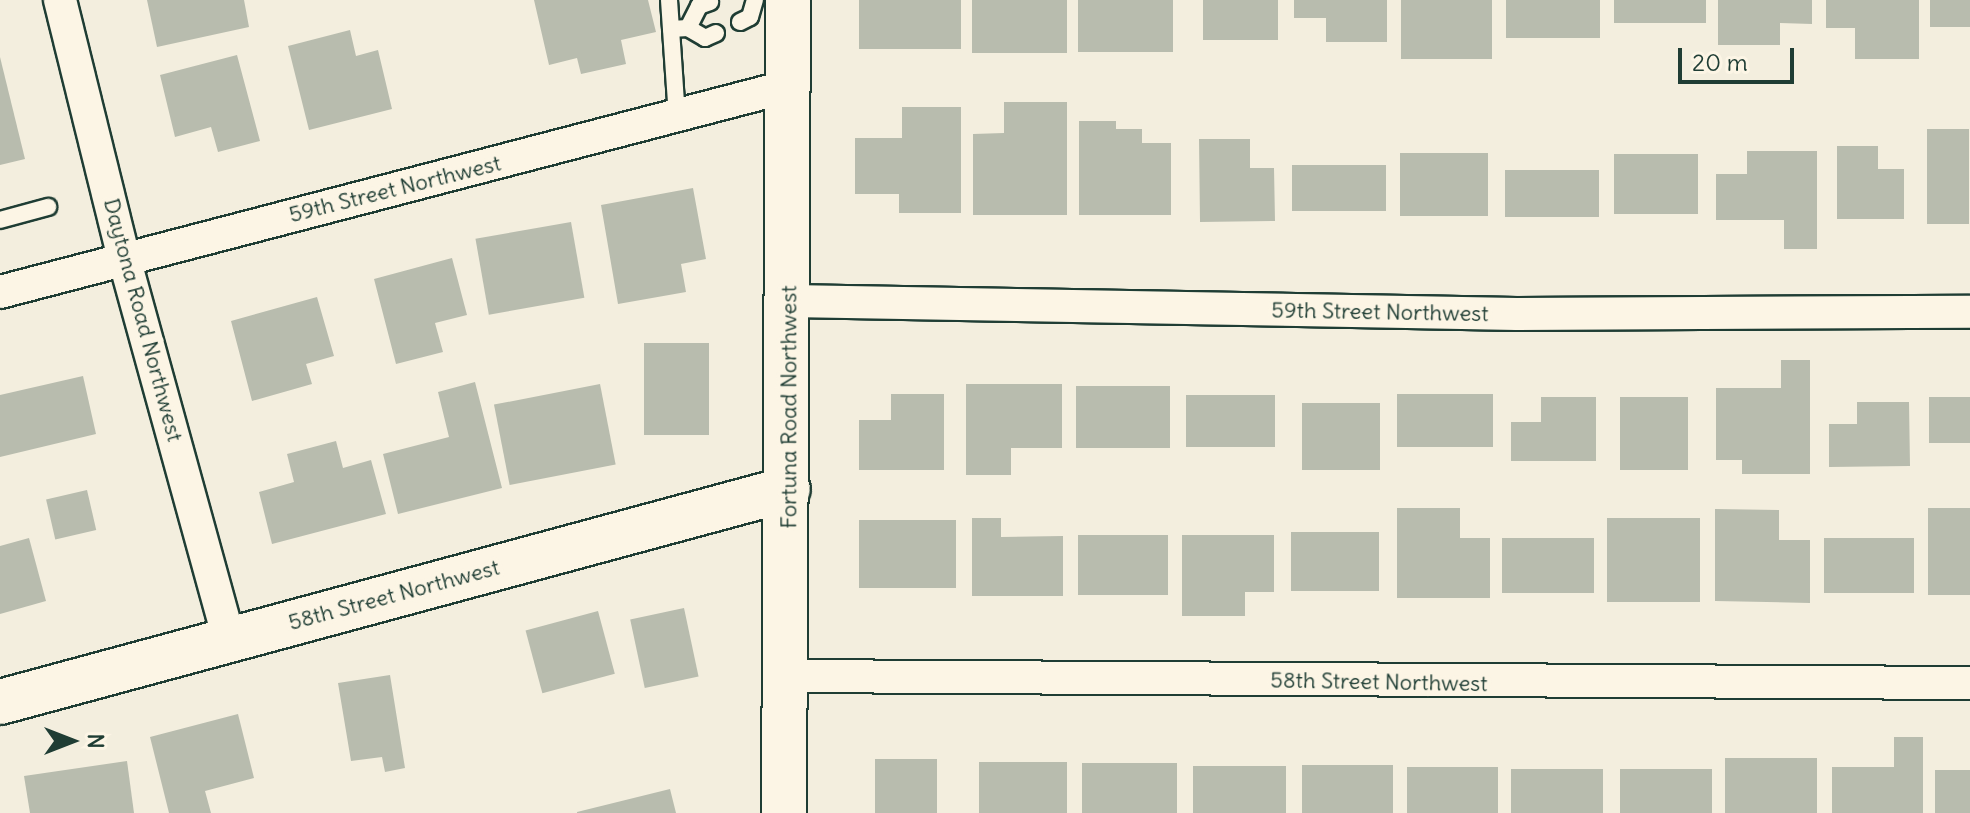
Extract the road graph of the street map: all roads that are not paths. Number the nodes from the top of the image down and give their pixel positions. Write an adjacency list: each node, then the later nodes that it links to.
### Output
1 (60, 0): 14 (street, Daytona Road Northwest)
2 (669, 0): 8 (lane)
3 (755, 0): 6 (lane)
4 (788, 0): 10 (street, Fortuna Road Northwest)
5 (710, 2): 7 (lane)
6 (740, 22)
7 (688, 28): 8 (lane); 9 (lane)
8 (671, 29): 11 (lane)
9 (716, 33)
10 (789, 86): 11 (street, 59th Street Northwest); 16 (street, Fortuna Road Northwest)
11 (677, 116): 14 (street, 59th Street Northwest)
12 (48, 207): 13 (lane)
13 (0, 220)
14 (124, 258): 15 (street, 59th Street Northwest); 19 (street, Daytona Road Northwest)
15 (0, 292)
16 (790, 301): 17 (street, 59th Street Northwest); 18 (street, Fortuna Road Northwest)
17 (1970, 312)
18 (788, 489): 19 (street, 58th Street Northwest); 20 (street, Fortuna Road Northwest)
19 (229, 640): 22 (street, 58th Street Northwest)
20 (787, 676): 21 (street, 58th Street Northwest); 23 (street, Fortuna Road Northwest)
21 (1970, 683)
22 (0, 702)
23 (784, 813)

